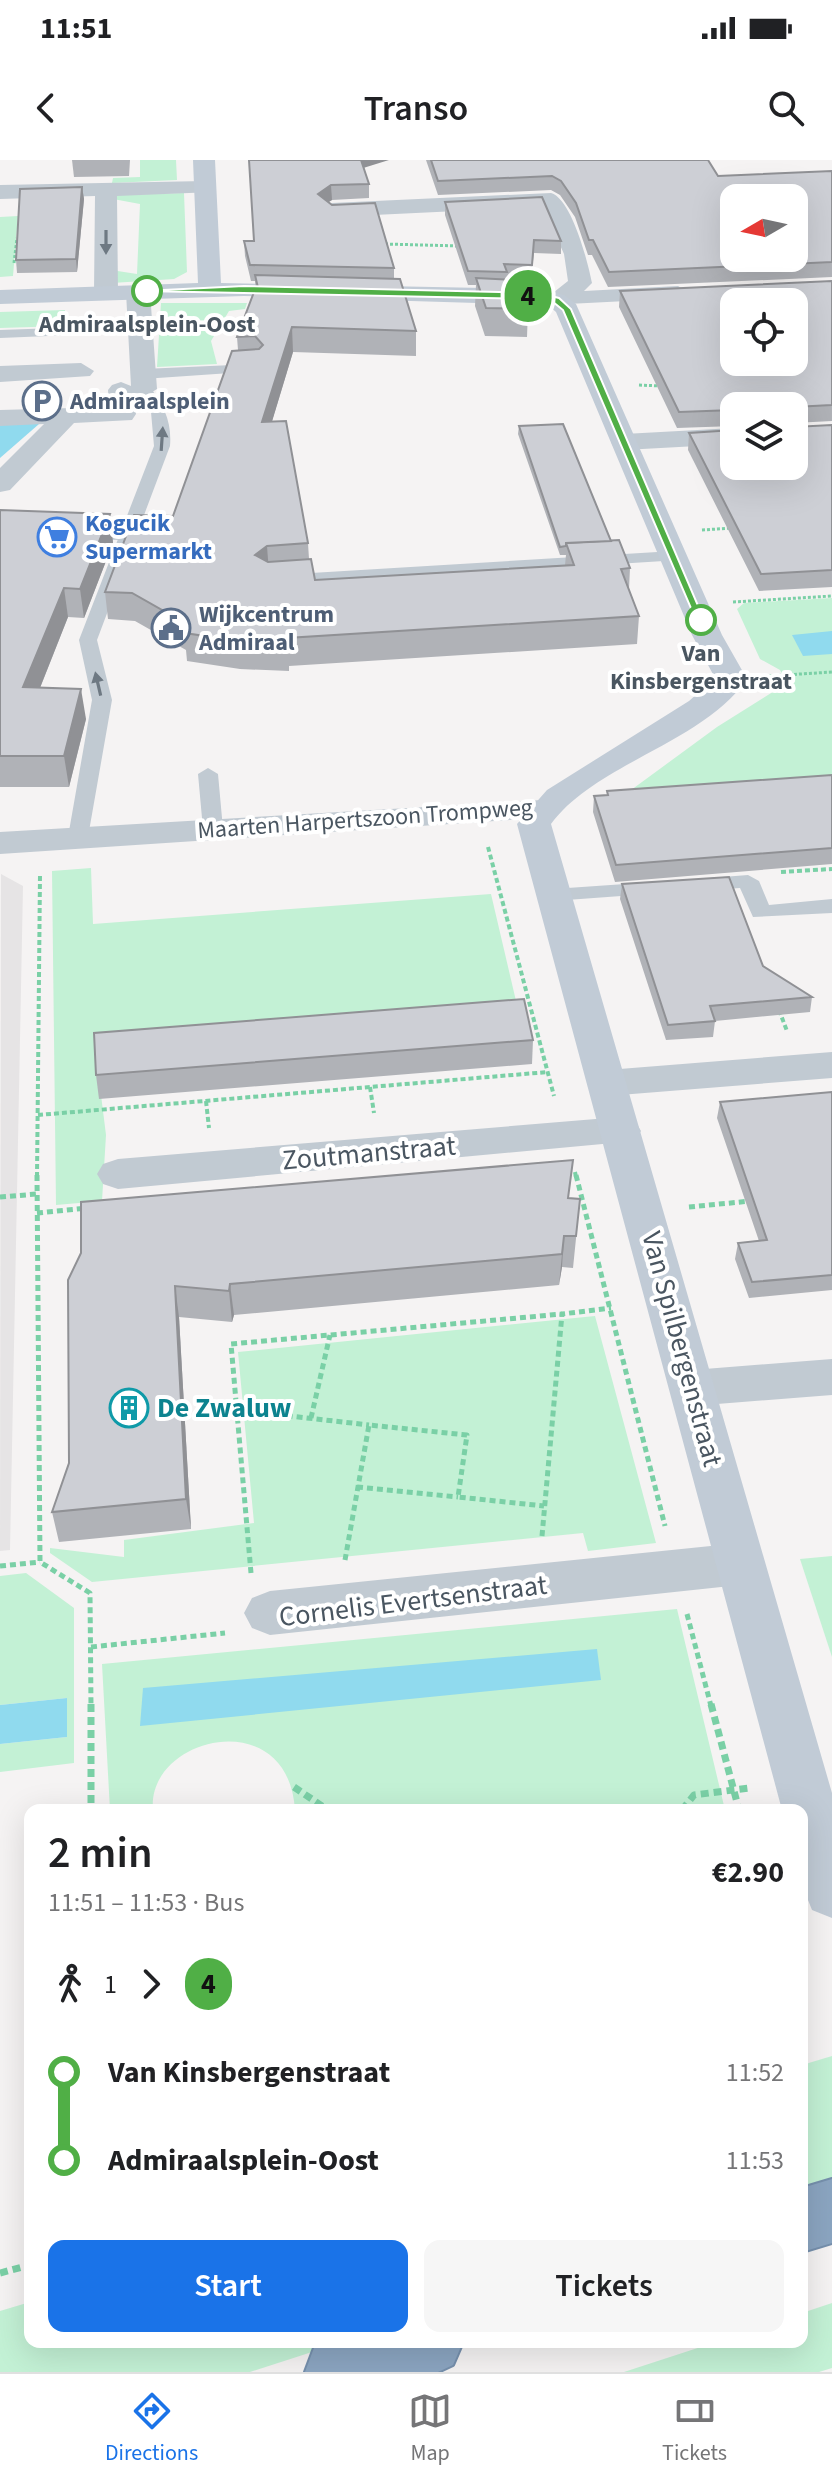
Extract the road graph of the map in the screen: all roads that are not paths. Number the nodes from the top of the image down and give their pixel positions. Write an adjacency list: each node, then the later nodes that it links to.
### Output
1 (204, 160): 2 (street)
2 (205, 187): 3 (street); 6 (street)
3 (106, 191): 4 (street); 9 (street, one-way to 9)
4 (0, 192)
5 (332, 210): 11 (street)
6 (210, 289): 7 (street); 11 (street)
7 (138, 292): 9 (street); 12 (street)
8 (708, 292): 11 (street)
9 (106, 293): 10 (street)
10 (6, 297)
11 (556, 300): 21 (street)
12 (140, 329): 13 (lane); 17 (street)
13 (0, 334)
14 (255, 368): 17 (lane)
15 (81, 371): 16 (street)
16 (0, 374)
17 (136, 384): 18 (street); 30 (lane, one-way to 17)
18 (67, 416): 19 (street); 22 (street)
19 (0, 418)
20 (720, 437): 21 (street)
21 (624, 442): 25 (street)
22 (0, 484)
23 (0, 527): 24 (street)
24 (120, 531)
25 (669, 544): 26 (lane); 28 (street, Maarten Harpertszoon Trompweg)
26 (269, 581)
27 (208, 774): 29 (lane)
28 (542, 810): 29 (street, Maarten Harpertszoon Trompweg); 32 (street, Van Spilbergenstraat)
29 (213, 829): 30 (street, Maarten Harpertszoon Trompweg)
30 (78, 837): 31 (street, Maarten Harpertszoon Trompweg)
31 (0, 843)
32 (553, 895): 33 (lane); 35 (street, Van Spilbergenstraat)
33 (832, 906)
34 (816, 1066): 35 (street)
35 (607, 1083): 36 (street, Van Spilbergenstraat)
36 (620, 1131): 37 (street, Zoutmanstraat); 39 (street, Van Spilbergenstraat)
37 (118, 1174)
38 (832, 1377): 39 (street)
39 (692, 1388): 40 (street, Van Spilbergenstraat)
40 (740, 1564): 41 (street, Cornelis Evertsenstraat); 42 (street, Van Spilbergenstraat)
41 (263, 1622)
42 (808, 1804)
43 (808, 1806): 44 (street, Van Spilbergenstraat)
44 (832, 1891)
45 (832, 2211): 46 (highway)
46 (808, 2218)
47 (412, 2348): 48 (highway)
48 (338, 2372)

